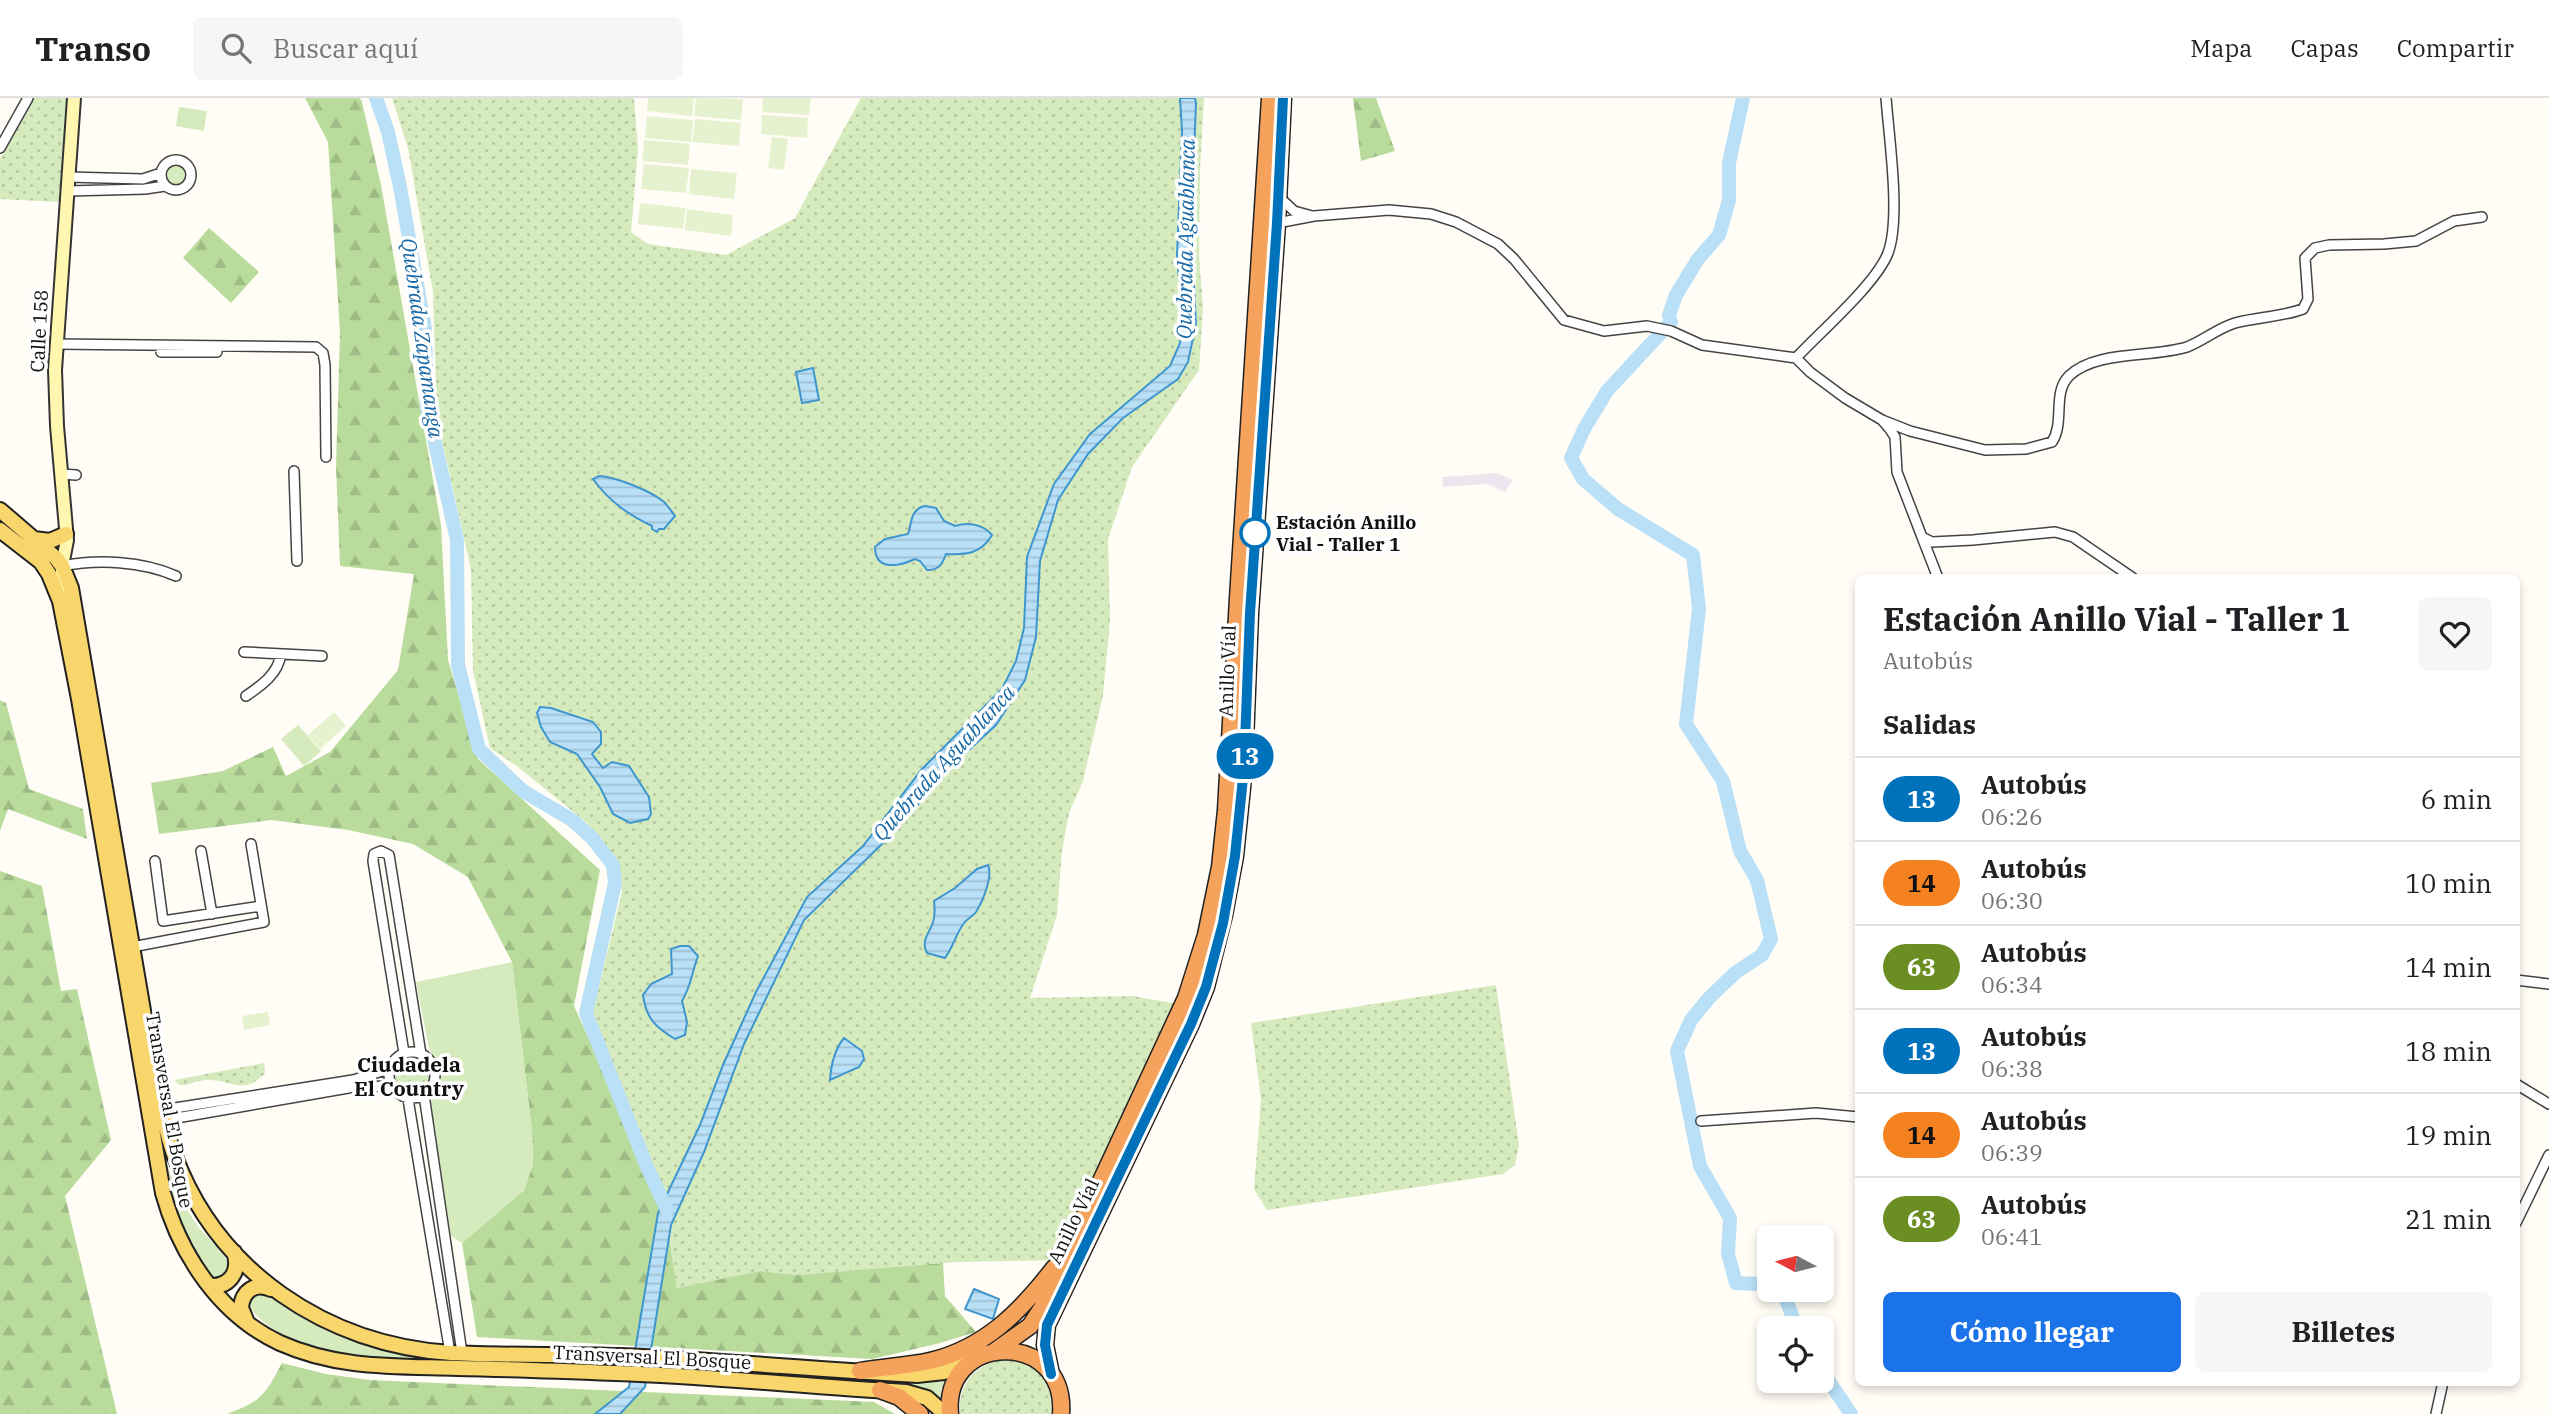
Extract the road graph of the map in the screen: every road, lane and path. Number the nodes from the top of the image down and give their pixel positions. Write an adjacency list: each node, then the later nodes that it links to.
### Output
1 (29, 98): 6 (street)
2 (74, 98): 8 (street, Calle 158)
3 (1270, 98): 60 (highway, Anillo Víal)
4 (1283, 98): 10 (highway, Anillo Víal)
5 (1886, 98): 17 (street)
6 (0, 148)
7 (161, 173): 8 (street); 9 (street); 9 (street)
8 (68, 184): 9 (street); 14 (street, Calle 158)
9 (165, 186)
10 (1278, 194): 11 (street); 13 (highway, Anillo Víal)
11 (1314, 216): 13 (street); 17 (street)
12 (2482, 217): 18 (street)
13 (1277, 223): 69 (highway, Anillo Víal)
14 (57, 344): 16 (street); 21 (street, Calle 158)
15 (161, 352): 16 (street)
16 (257, 352): 19 (street)
17 (1796, 358): 18 (street)
18 (1882, 420): 26 (street)
19 (326, 457)
20 (294, 471): 28 (street)
21 (61, 474): 22 (street); 25 (street, Calle 158)
22 (76, 475)
23 (0, 510): 27 (main road, Transversal El Bosque)
24 (0, 530): 29 (main road, Transversal El Bosque)
25 (66, 534): 27 (main road); 30 (street, Calle 158)
26 (1922, 537): 31 (street); 32 (street)
27 (33, 539): 30 (main road, Transversal El Bosque)
28 (297, 561)
29 (41, 562): 30 (street); 34 (main road, Transversal El Bosque)
30 (62, 566): 33 (street); 34 (street, Calle 158); 44 (main road, Transversal El Bosque)
31 (1936, 574)
32 (2127, 574)
33 (176, 576)
34 (62, 610): 62 (main road, Transversal El Bosque)
35 (244, 652): 36 (street)
36 (281, 654): 37 (street); 38 (street)
37 (322, 656)
38 (246, 696)
39 (251, 844): 42 (street)
40 (201, 851): 43 (street)
41 (155, 861): 43 (street)
42 (261, 906): 43 (street); 44 (street)
43 (212, 914)
44 (132, 947): 55 (main road, Transversal El Bosque)
45 (2520, 980): 46 (street)
46 (2549, 984)
47 (404, 1053): 48 (street); 48 (street); 49 (street)
48 (421, 1054): 52 (street)
49 (389, 1069): 50 (street); 55 (street)
50 (390, 1086): 53 (street); 55 (street)
51 (2520, 1086): 54 (street)
52 (424, 1095): 53 (street); 66 (street)
53 (408, 1099): 66 (street)
54 (2549, 1104)
55 (164, 1115): 61 (main road, Transversal El Bosque)
56 (1855, 1117): 57 (street)
57 (1702, 1121)
58 (2549, 1155): 59 (street)
59 (2520, 1215)
60 (1077, 1234): 65 (highway, Anillo Víal); 68 (highway)
61 (234, 1252): 62 (main road); 63 (main road, Transversal El Bosque)
62 (210, 1286): 64 (main road, Transversal El Bosque)
63 (271, 1289): 64 (main road); 66 (main road, Transversal El Bosque)
64 (249, 1322): 71 (main road, Transversal El Bosque)
65 (995, 1351): 67 (highway, Anillo Víal); 69 (highway)
66 (456, 1353): 68 (main road, Transversal El Bosque)
67 (972, 1361): 68 (main road, Transversal El Bosque); 73 (highway)
68 (860, 1371)
69 (1051, 1374): 74 (highway, Anillo Víal)
70 (2442, 1386): 75 (street)
71 (880, 1390): 72 (highway); 73 (main road, Transversal El Bosque)
72 (920, 1414)
73 (947, 1414)
74 (1061, 1414)
75 (2436, 1414)

